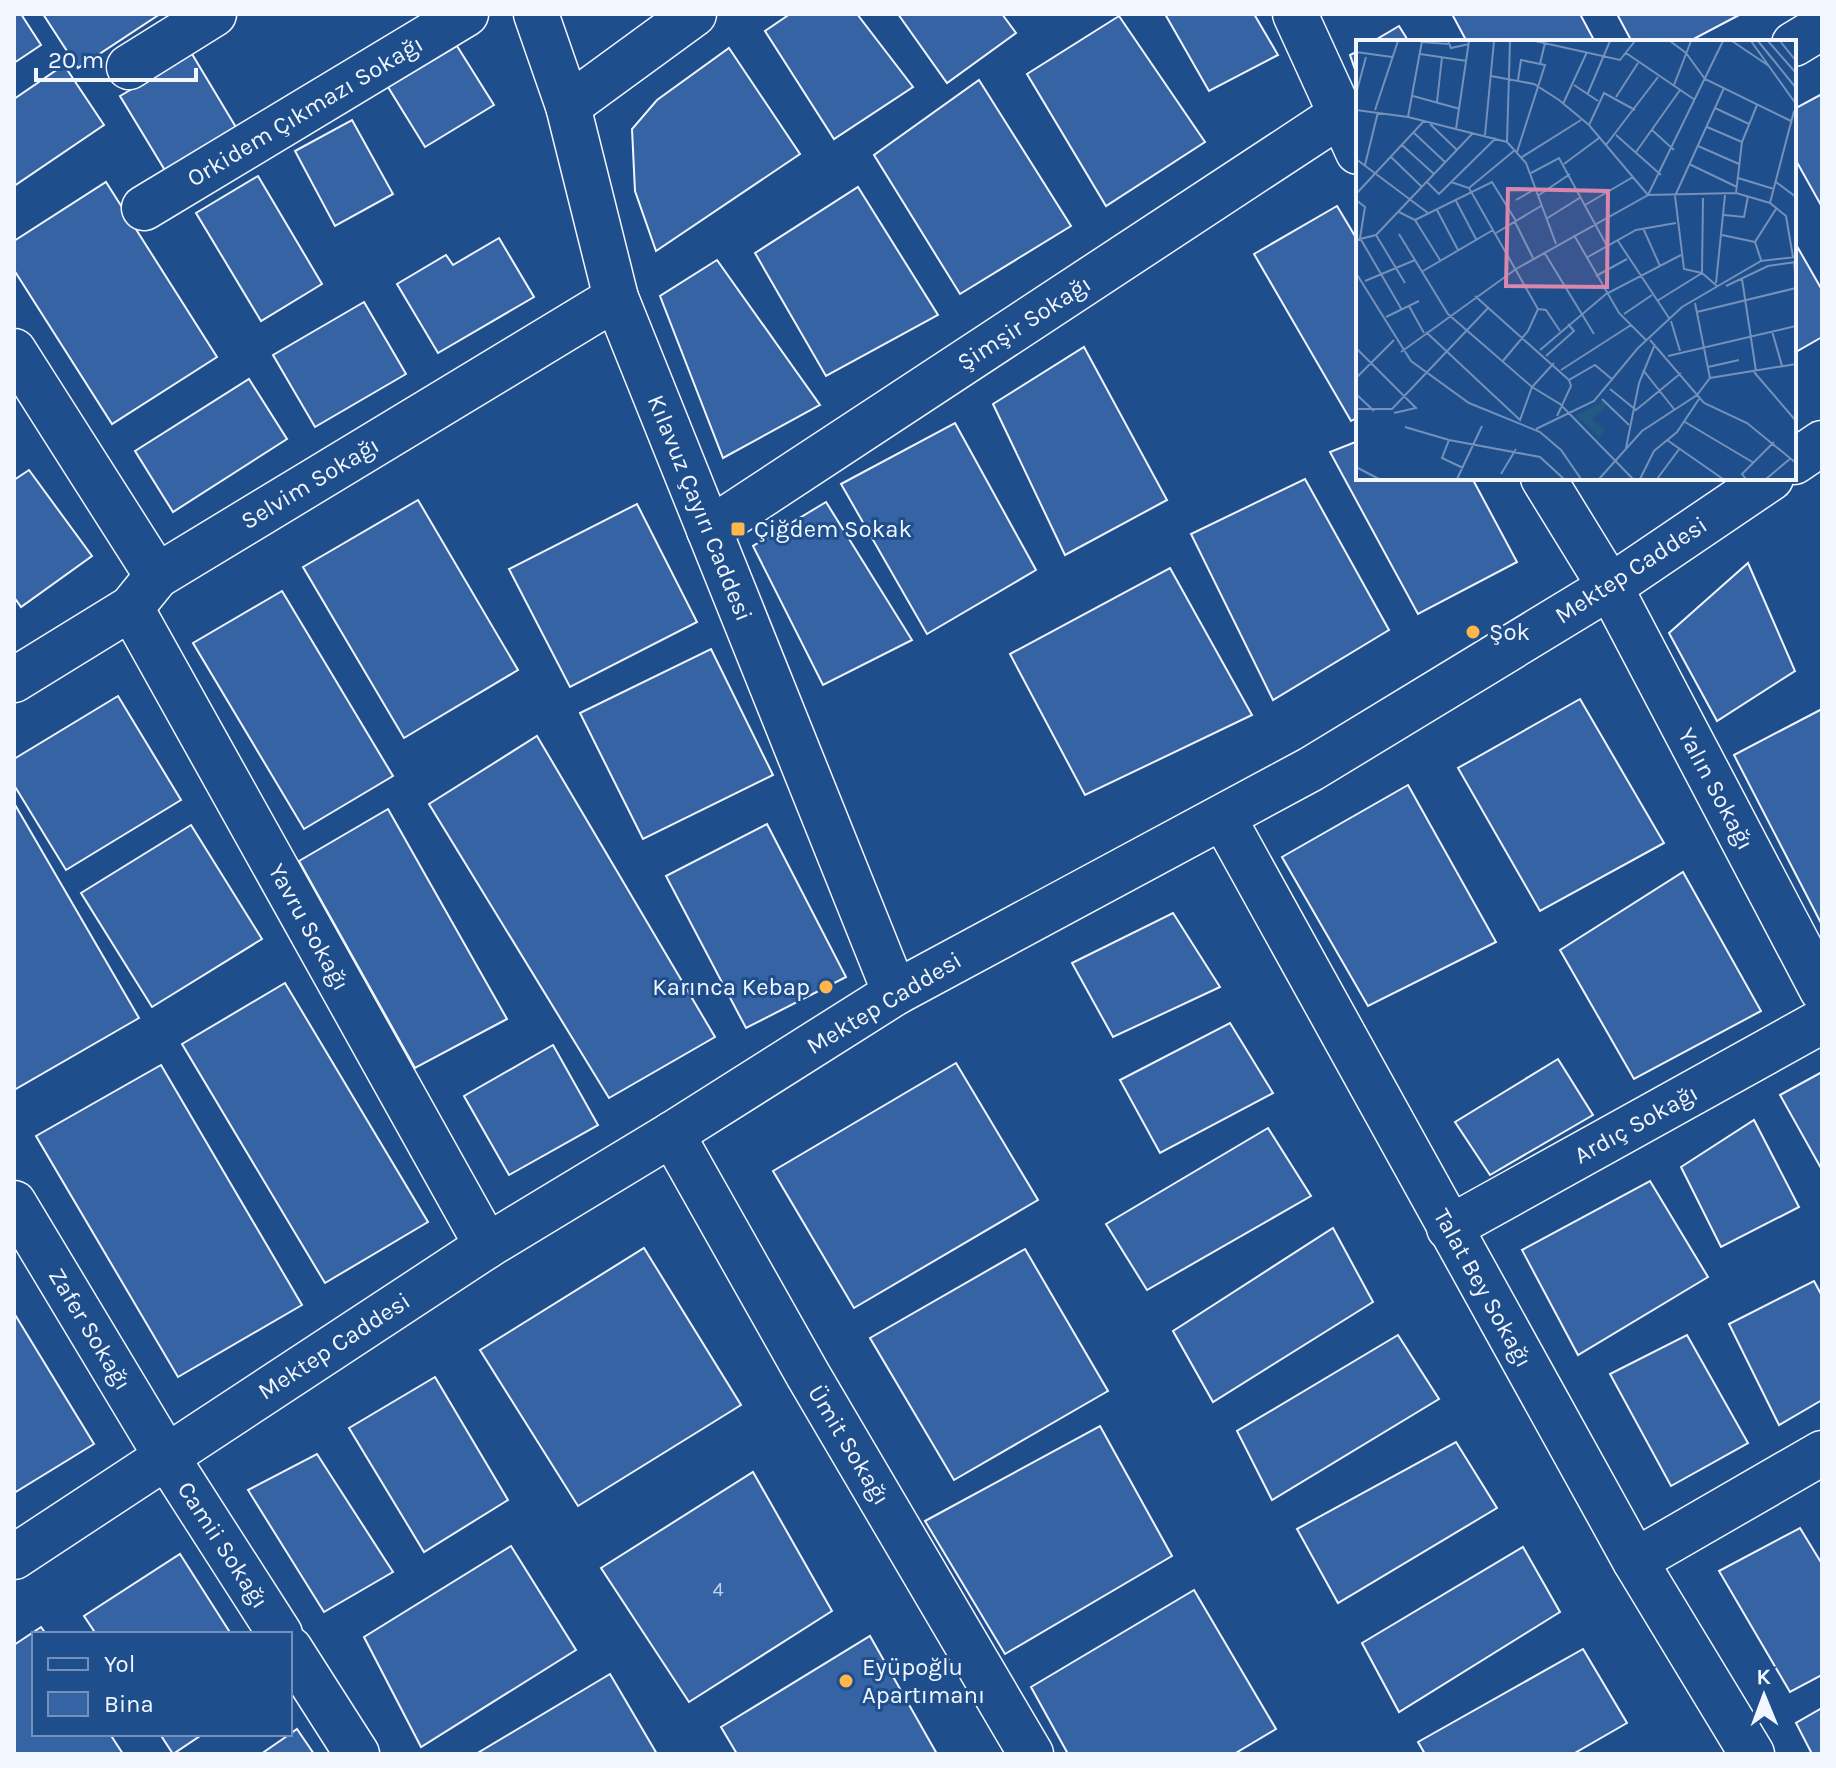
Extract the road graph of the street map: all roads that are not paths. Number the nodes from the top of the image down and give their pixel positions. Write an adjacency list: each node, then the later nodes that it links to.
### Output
1 (214, 14): 8 (street)
2 (466, 14): 11 (street, Orkidem Çıkmazı Sokağı)
3 (536, 14): 9 (street, Kılavuz Çayırı Caddesi)
4 (694, 14): 9 (street)
5 (1295, 14): 10 (street)
6 (1822, 27): 7 (street)
7 (1796, 43)
8 (129, 67)
9 (568, 106): 12 (street, Kılavuz Çayırı Caddesi)
10 (1349, 134): 18 (street, Şimşir Sokağı)
11 (144, 208)
12 (616, 298): 18 (street, Kılavuz Çayırı Caddesi); 20 (street, Selvim Sokağı)
13 (14, 351): 20 (street, Yavru Sokağı)
14 (1822, 443): 15 (street)
15 (1796, 461)
16 (1544, 480): 19 (street, Yalın Sokağı)
17 (1768, 480): 19 (street, Mektep Caddesi)
18 (709, 530): 24 (street, Kılavuz Çayırı Caddesi)
19 (1610, 587): 22 (street, Mektep Caddesi); 23 (street, Yalın Sokağı)
20 (144, 592): 21 (street, Selvim Sokağı); 29 (street, Yavru Sokağı)
21 (14, 680)
22 (1223, 817): 24 (street, Mektep Caddesi); 28 (street, Talat Bey Sokağı)
23 (1822, 990)
24 (895, 993): 26 (street, Mektep Caddesi)
25 (1822, 1021): 28 (street, Ardıç Sokağı)
26 (672, 1134): 29 (street, Mektep Caddesi); 37 (street, Ümit Sokağı)
27 (14, 1203): 31 (street, Zafer Sokağı)
28 (1449, 1228): 33 (street, Talat Bey Sokağı)
29 (487, 1246): 31 (street, Mektep Caddesi)
30 (1822, 1453): 33 (street)
31 (166, 1456): 32 (street, Mektep Caddesi); 34 (street, Camii Sokağı)
32 (14, 1557)
33 (1635, 1561): 38 (street, Talat Bey Sokağı)
34 (279, 1632)
35 (292, 1652): 36 (street)
36 (357, 1754)
37 (1031, 1754)
38 (1752, 1754)

